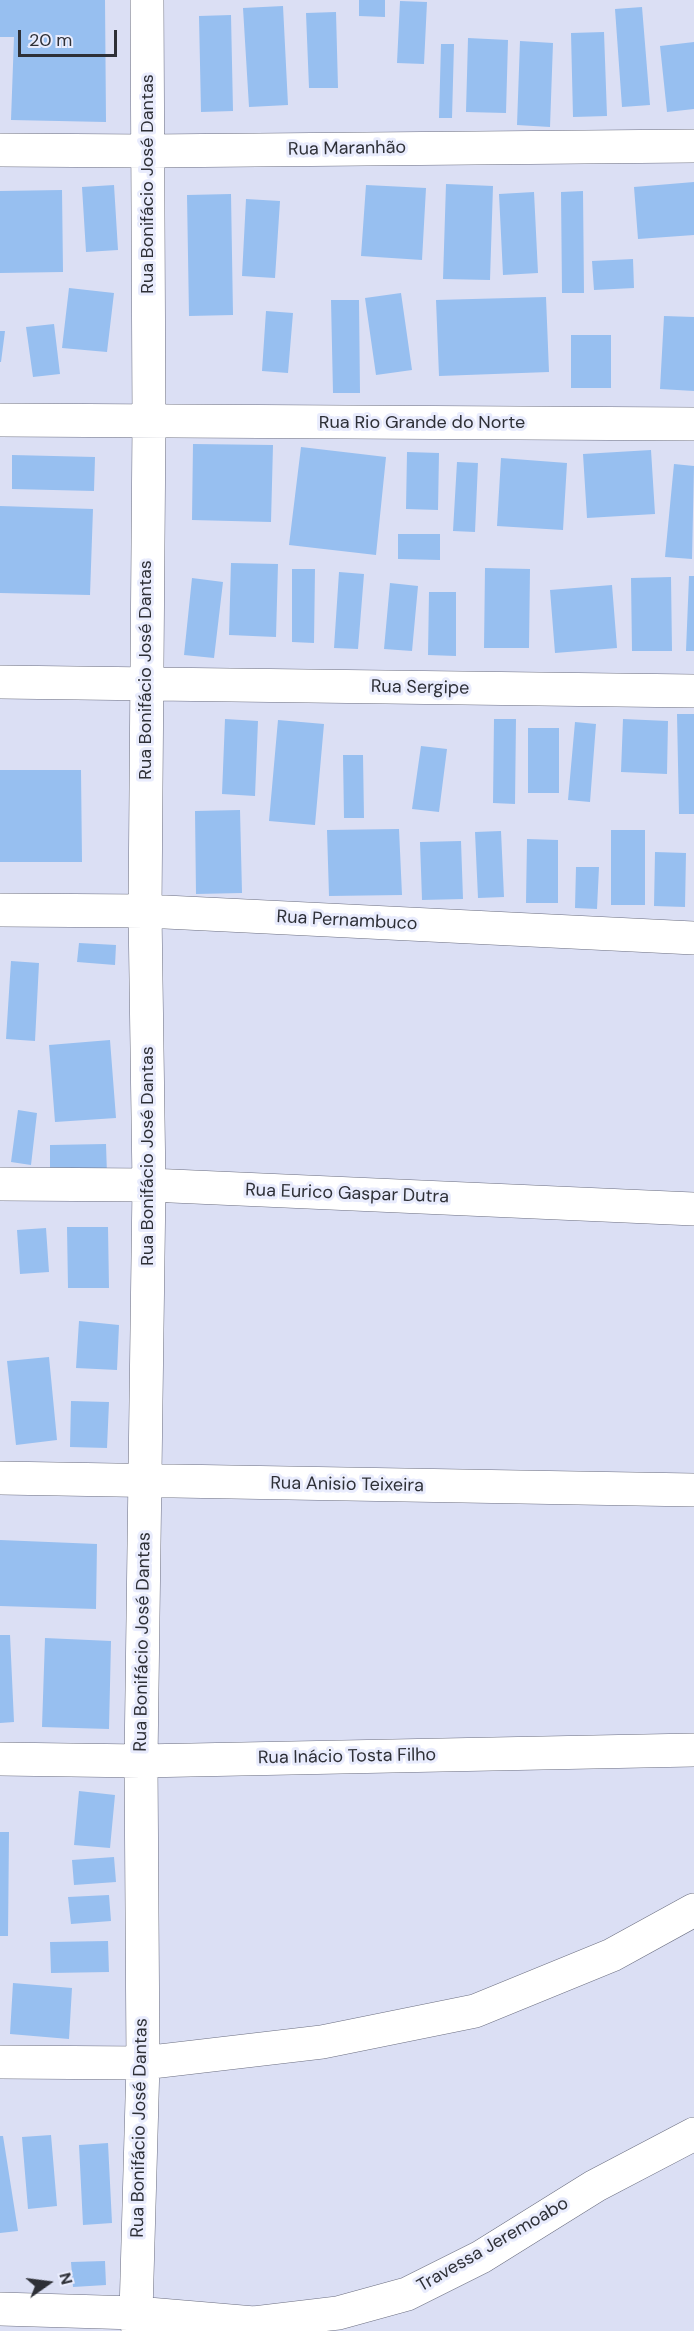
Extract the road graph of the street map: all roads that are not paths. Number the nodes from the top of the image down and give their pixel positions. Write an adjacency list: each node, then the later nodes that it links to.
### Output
1 (147, 0): 4 (street, Rua Bonifácio José Dantas)
2 (694, 146): 4 (street, Rua Maranhão)
3 (0, 150): 4 (street, Rua Maranhão)
4 (148, 152): 6 (street, Rua Bonifácio José Dantas)
5 (0, 420): 6 (street, Rua Rio Grande do Norte)
6 (149, 422): 7 (street, Rua Rio Grande do Norte); 9 (street, Rua Bonifácio José Dantas)
7 (694, 424)
8 (0, 682): 9 (street, Rua Sergipe)
9 (145, 685): 10 (street, Rua Sergipe); 12 (street, Rua Bonifácio José Dantas)
10 (694, 691)
11 (0, 910): 12 (street, Rua Pernambuco)
12 (145, 911): 13 (street, Rua Pernambuco); 15 (street, Rua Bonifácio José Dantas)
13 (694, 938)
14 (0, 1184): 15 (street, Rua Eurico Gaspar Dutra)
15 (149, 1185): 16 (street, Rua Eurico Gaspar Dutra); 18 (street, Rua Bonifácio José Dantas)
16 (694, 1209)
17 (0, 1478): 18 (street, Rua Anisio Teixeira)
18 (146, 1481): 19 (street, Rua Anisio Teixeira); 22 (street, Rua Bonifácio José Dantas)
19 (694, 1490)
20 (694, 1749): 22 (street, Rua Inácio Tosta Filho)
21 (0, 1759): 22 (street, Rua Inácio Tosta Filho)
22 (141, 1761): 25 (street, Rua Bonifácio José Dantas)
23 (694, 1910): 25 (street)
24 (0, 2062): 25 (street)
25 (143, 2063): 28 (street, Rua Bonifácio José Dantas)
26 (694, 2134): 28 (street, Travessa Jeremoabo)
27 (0, 2309): 28 (street, Travessa Jeremoabo)
28 (137, 2322)

